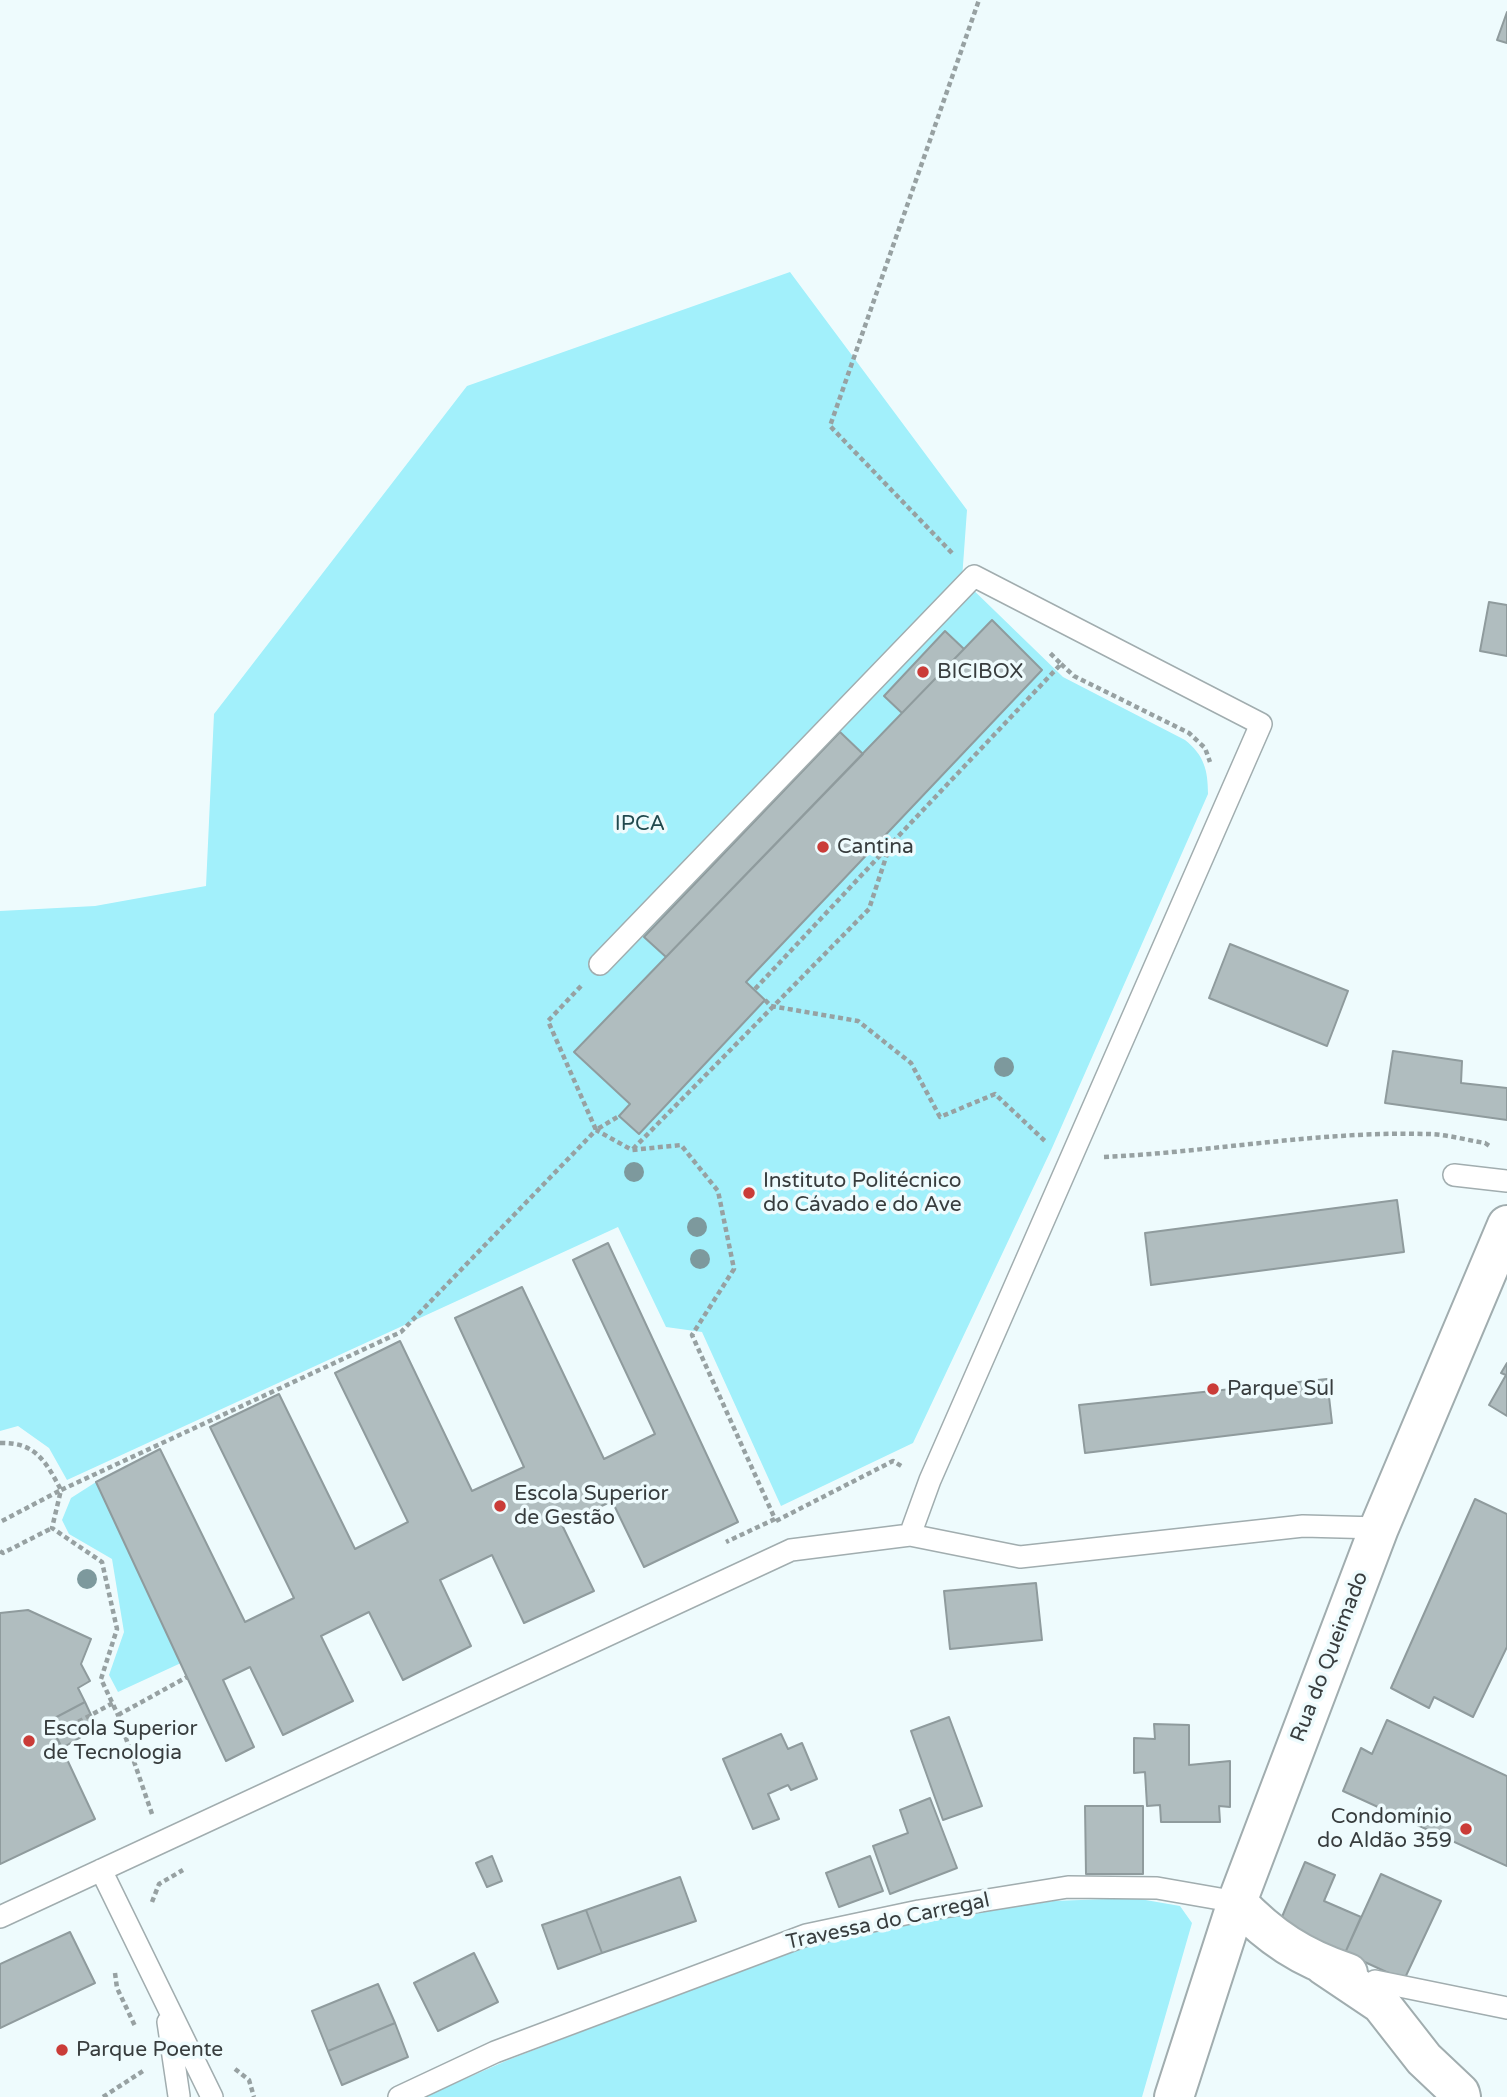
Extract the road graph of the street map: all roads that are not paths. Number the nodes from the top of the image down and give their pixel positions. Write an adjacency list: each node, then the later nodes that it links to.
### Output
1 (600, 964): 6 (lane)
2 (1454, 1175): 3 (lane)
3 (1504, 1181)
4 (1507, 1225): 5 (street, Rua do Queimado)
5 (1379, 1528): 6 (lane); 8 (street, Rua do Queimado)
6 (910, 1535): 7 (lane)
7 (101, 1870): 9 (lane); 12 (lane)
8 (1237, 1902): 10 (street); 16 (lane, Travessa do Carregal); 17 (street, Rua do Queimado)
9 (0, 1917)
10 (1323, 1965): 11 (street); 18 (street)
11 (1375, 1981): 13 (lane)
12 (166, 2006): 14 (lane); 15 (lane)
13 (1507, 2008)
14 (178, 2096): 15 (lane)
15 (211, 2097)
16 (399, 2097)
17 (1174, 2097)
18 (1461, 2097)

